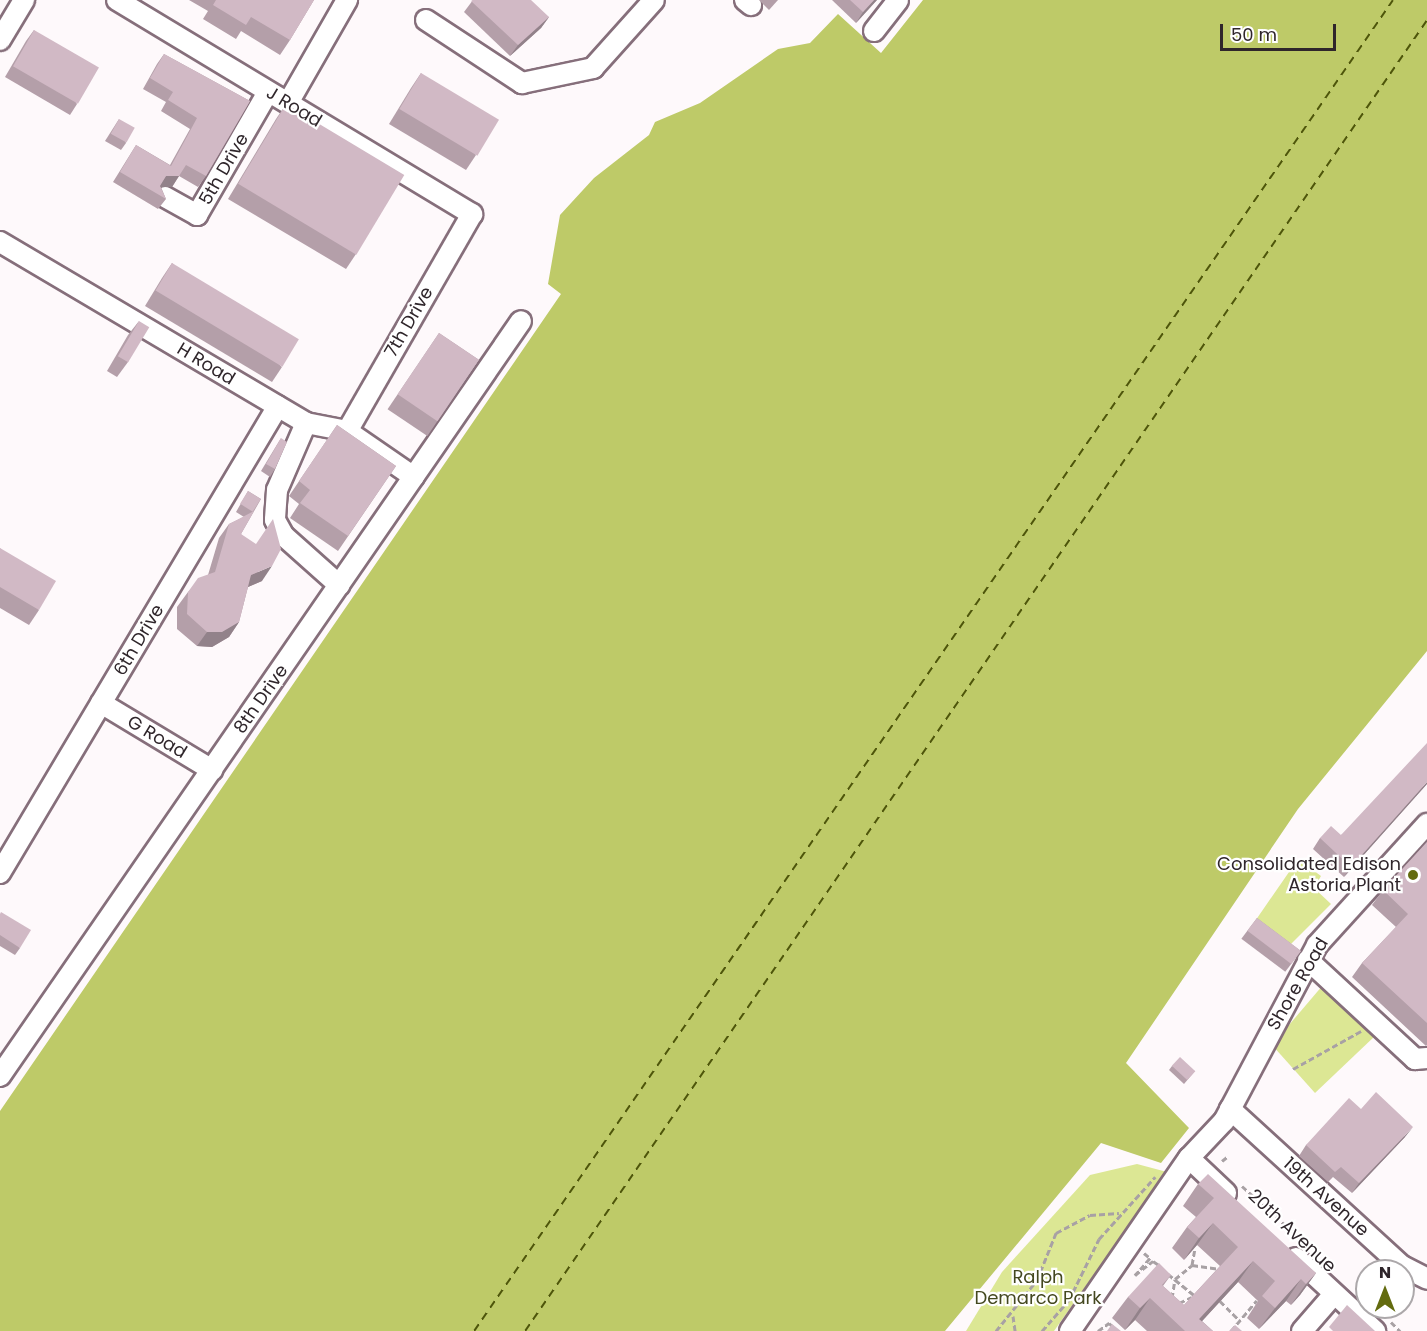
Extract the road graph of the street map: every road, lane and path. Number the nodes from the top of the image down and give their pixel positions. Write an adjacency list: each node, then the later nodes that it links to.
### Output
1 (24, 0): 8 (street)
2 (117, 0): 9 (street, J Road)
3 (347, 0): 10 (street)
4 (654, 0): 6 (street)
5 (898, 0): 7 (street)
6 (426, 20)
7 (874, 31)
8 (0, 40)
9 (268, 92): 10 (street, J Road); 11 (street, 5th Drive)
10 (288, 103): 12 (street, J Road)
11 (165, 197)
12 (472, 214): 17 (street, 7th Drive)
13 (0, 242): 15 (street, H Road)
14 (522, 321): 18 (street, 8th Drive)
15 (278, 406): 16 (street, H Road); 20 (street, 6th Drive)
16 (306, 423): 17 (street, H Road); 19 (street)
17 (347, 431): 18 (street, H Road)
18 (414, 477): 19 (street, 8th Drive)
19 (339, 585): 21 (street, 8th Drive)
20 (101, 703): 21 (street, G Road); 23 (street, 6th Drive)
21 (212, 770): 28 (street, 8th Drive)
22 (1427, 824): 24 (street, Shore Road)
23 (0, 873)
24 (1308, 960): 26 (street); 29 (street, Shore Road)
25 (1368, 1027): 27 (path)
26 (1427, 1058)
27 (1293, 1069)
28 (0, 1076)
29 (1230, 1109): 31 (street, Shore Road); 47 (street, 19th Avenue)
30 (1227, 1157): 33 (path)
31 (1189, 1158): 37 (street, 20th Avenue); 57 (street, Shore Road)
32 (1217, 1161): 34 (path)
33 (1222, 1161)
34 (1222, 1166)
35 (1160, 1178): 38 (path)
36 (1239, 1182): 40 (path, 20th Avenue)
37 (1238, 1204)
38 (1119, 1213): 51 (path); 56 (path)
39 (1282, 1245): 48 (street, 20th Avenue)
40 (1307, 1245)
41 (1195, 1248): 44 (path)
42 (1143, 1252): 43 (path)
43 (1152, 1259): 43 (path); 46 (path)
44 (1192, 1265): 45 (path); 46 (path)
45 (1224, 1269)
46 (1174, 1279): 46 (path)
47 (1427, 1279)
48 (1334, 1294): 62 (street); 63 (street, 20th Avenue)
49 (1257, 1300): 52 (path)
50 (1220, 1301): 52 (path)
51 (1013, 1316): 54 (path); 55 (path)
52 (1240, 1321): 53 (path)
53 (1236, 1326): 60 (path); 61 (path)
54 (996, 1331)
55 (1015, 1331)
56 (1042, 1331)
57 (1070, 1331)
58 (1098, 1331): 59 (path)
59 (1118, 1331)
60 (1231, 1331)
61 (1242, 1331)
62 (1302, 1331)
63 (1375, 1331)

